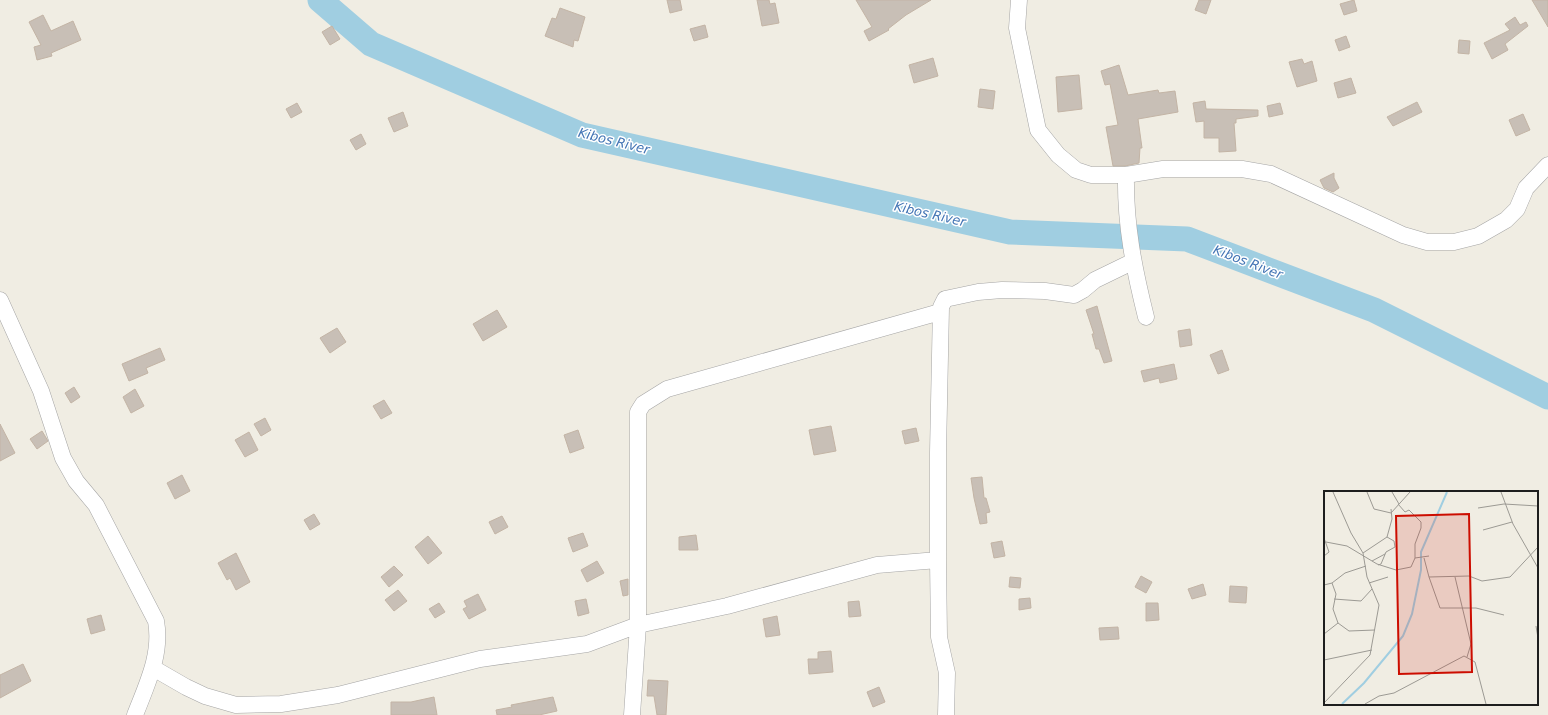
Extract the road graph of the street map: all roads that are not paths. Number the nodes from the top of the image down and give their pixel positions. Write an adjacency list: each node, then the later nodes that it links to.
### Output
1 (1019, 0): 3 (street)
2 (1548, 165): 3 (street)
3 (1126, 174): 4 (street)
4 (1132, 257): 6 (street); 7 (street)
5 (0, 300): 10 (street)
6 (940, 312): 8 (street); 9 (street)
7 (1146, 317)
8 (938, 560): 9 (street); 13 (street)
9 (638, 625): 10 (street); 12 (street)
10 (153, 668): 11 (street)
11 (135, 715)
12 (632, 715)
13 (946, 715)

